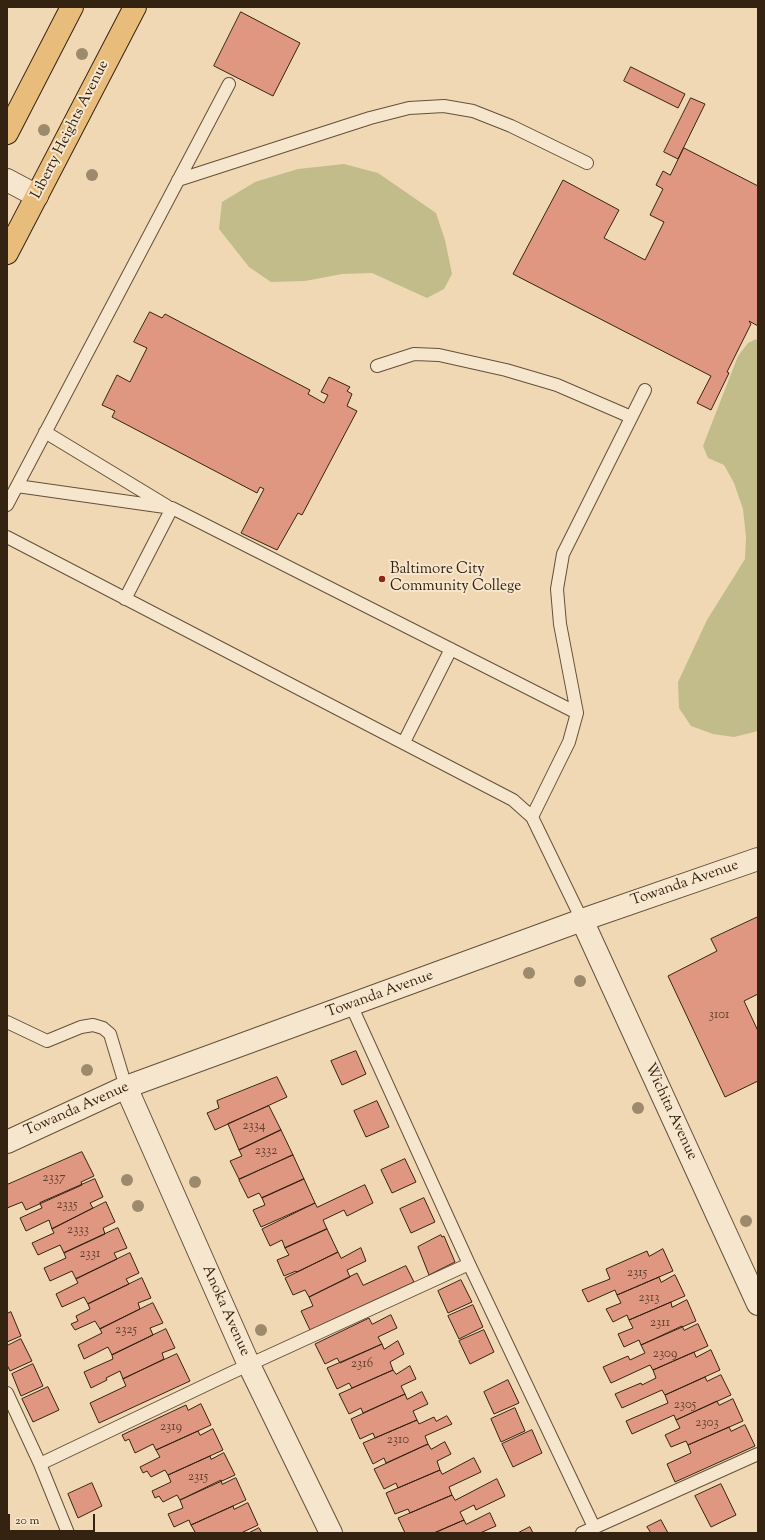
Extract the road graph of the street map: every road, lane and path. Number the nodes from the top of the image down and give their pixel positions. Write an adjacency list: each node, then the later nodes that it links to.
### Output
1 (72, 7): 4 (main road)
2 (135, 7): 8 (main road, Liberty Heights Avenue)
3 (229, 84): 7 (lane)
4 (7, 133)
5 (587, 163): 7 (lane)
6 (7, 180): 8 (street)
7 (178, 180): 13 (lane)
8 (37, 196): 9 (main road, Liberty Heights Avenue)
9 (7, 253)
10 (377, 366): 12 (lane)
11 (645, 390): 12 (lane)
12 (631, 417): 20 (lane)
13 (45, 432): 14 (lane); 16 (lane)
14 (17, 486): 15 (lane); 16 (lane)
15 (8, 500)
16 (172, 508): 18 (lane); 19 (lane)
17 (7, 537): 18 (lane)
18 (125, 599): 21 (lane)
19 (451, 649): 20 (lane); 21 (lane)
20 (576, 712): 22 (lane)
21 (404, 742): 22 (lane)
22 (532, 817): 24 (lane)
23 (758, 859): 24 (street, Towanda Avenue)
24 (582, 920): 25 (street, Towanda Avenue); 30 (street, Wichita Avenue)
25 (352, 1005): 27 (street, Towanda Avenue); 29 (lane)
26 (7, 1022): 27 (lane)
27 (126, 1087): 28 (street, Towanda Avenue); 31 (street, Anoka Avenue)
28 (7, 1142)
29 (469, 1264): 31 (lane); 35 (lane)
30 (758, 1304)
31 (249, 1365): 34 (lane); 37 (street, Anoka Avenue)
32 (7, 1393): 34 (lane)
33 (758, 1454): 35 (lane)
34 (40, 1464): 36 (lane)
35 (594, 1527): 38 (lane)
36 (68, 1533)
37 (331, 1533)
38 (582, 1533)

